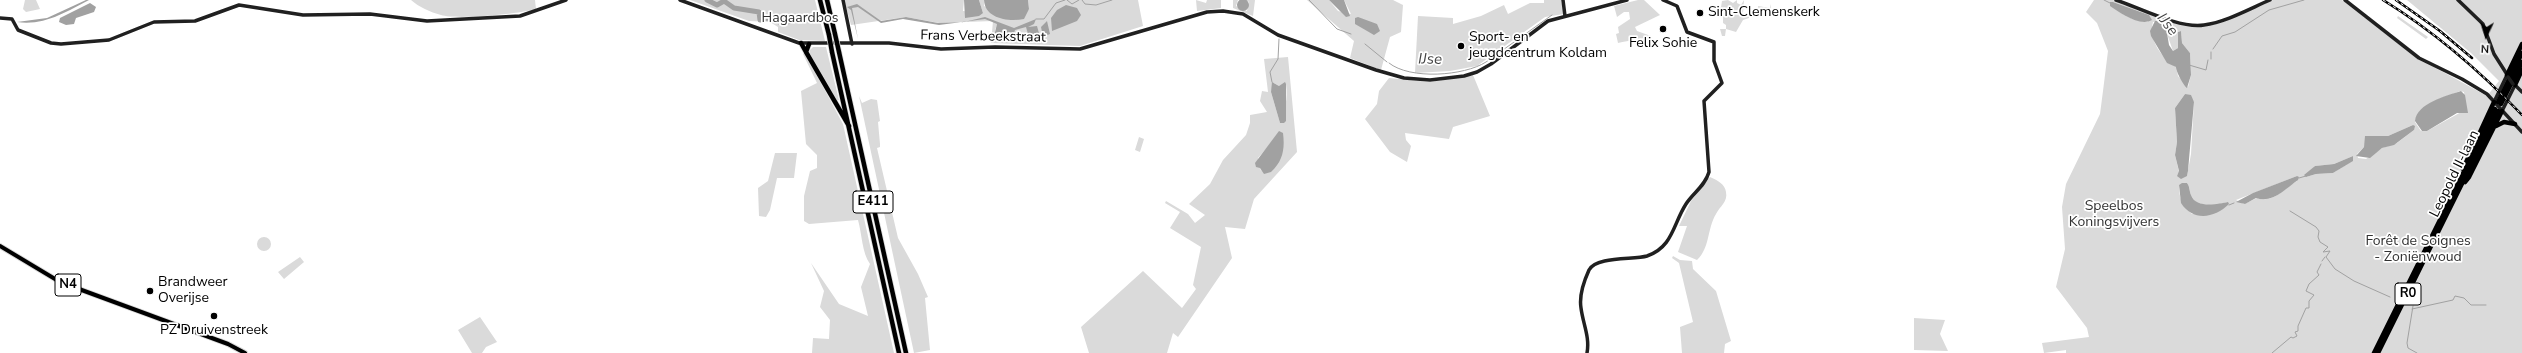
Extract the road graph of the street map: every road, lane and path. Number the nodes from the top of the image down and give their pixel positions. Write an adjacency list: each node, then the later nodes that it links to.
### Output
1 (566, 0): 14 (main road)
2 (680, 0): 15 (main road, Frans Verbeekstraat)
3 (820, 0): 33 (highway, E411, bridge)
4 (827, 0): 41 (highway, E411, bridge)
5 (843, 0): 17 (main road)
6 (1563, 0): 13 (main road)
7 (1626, 0): 13 (main road, Frans Verbeekstraat)
8 (1663, 0): 42 (main road)
9 (2116, 0): 10 (main road)
10 (2270, 0)
11 (2345, 0): 29 (main road)
12 (2458, 0): 21 (main road)
13 (1565, 16): 17 (main road, Frans Verbeekstraat)
14 (0, 18)
15 (801, 43): 16 (main road, Frans Verbeekstraat); 19 (highway)
16 (808, 44): 17 (main road, Frans Verbeekstraat); 19 (highway)
17 (852, 44)
18 (2522, 44): 23 (highway)
19 (806, 52): 33 (highway)
20 (2522, 53): 30 (highway)
21 (2498, 62): 23 (main road); 25 (main road)
22 (2522, 62): 26 (highway)
23 (2512, 64): 25 (highway)
24 (2522, 70): 26 (highway)
25 (2508, 76): 26 (main road, bridge); 28 (main road)
26 (2513, 85): 27 (main road); 30 (highway); 31 (main road)
27 (2522, 92)
28 (2498, 95): 29 (main road); 30 (main road)
29 (2489, 96): 30 (main road)
30 (2498, 103): 31 (main road); 36 (highway)
31 (2498, 110): 32 (main road); 34 (highway); 36 (highway, R0); 37 (highway, Leopold II-laan / R0)
32 (2515, 124): 34 (highway); 35 (main road)
33 (850, 127): 40 (highway, E411)
34 (2494, 127): 37 (highway)
35 (2522, 132)
36 (2462, 178): 43 (highway, Leopold II-laan / R0)
37 (2462, 183): 44 (highway, Leopold II-laan / R0)
38 (0, 246): 39 (main road, N4)
39 (245, 353)
40 (899, 353)
41 (906, 353)
42 (1587, 353)
43 (2374, 353)
44 (2378, 353)

